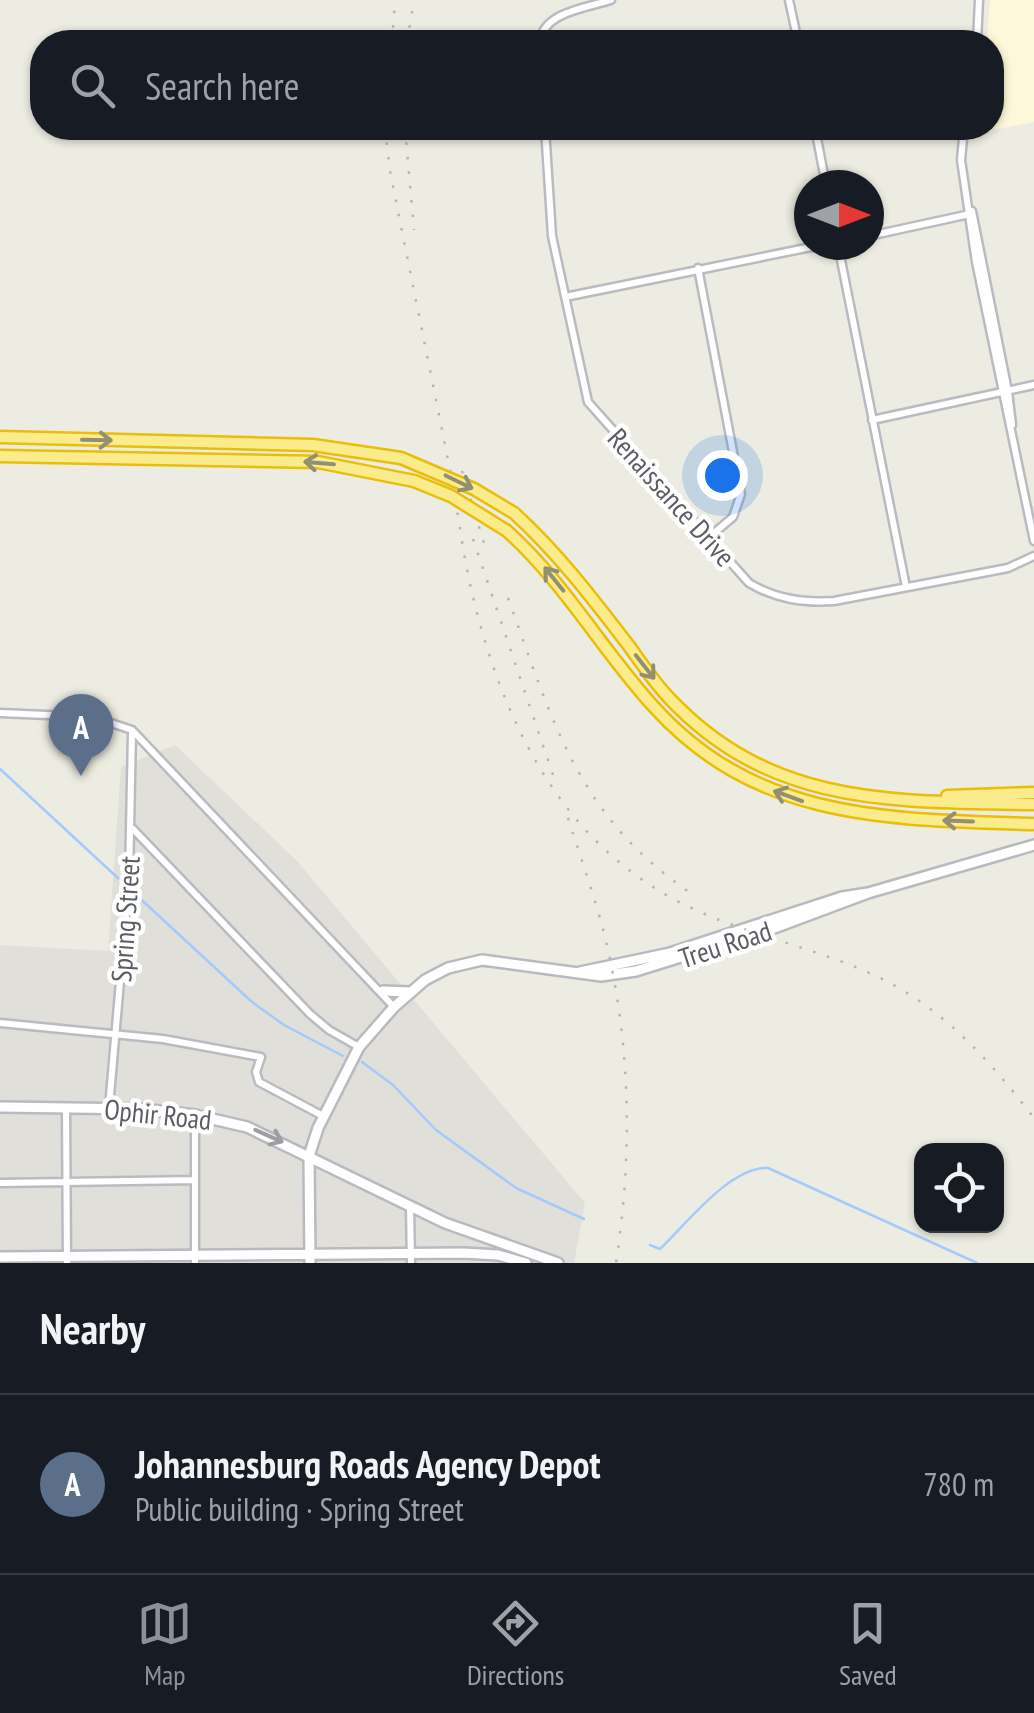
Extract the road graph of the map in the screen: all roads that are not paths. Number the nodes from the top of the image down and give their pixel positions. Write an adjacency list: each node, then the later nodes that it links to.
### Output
1 (611, 0): 4 (street)
2 (789, 0): 5 (street)
3 (979, 0): 6 (street)
4 (544, 30)
5 (795, 30)
6 (978, 30)
7 (546, 140): 17 (street, Renaissance Drive)
8 (817, 140): 10 (street)
9 (963, 140): 11 (street)
10 (823, 170)
11 (970, 214): 12 (street); 15 (street)
12 (884, 233)
13 (794, 250): 16 (street)
14 (841, 260): 22 (street)
15 (979, 262): 18 (street); 21 (street)
16 (698, 268): 17 (street); 25 (street)
17 (565, 298): 25 (street, Renaissance Drive)
18 (1005, 373): 20 (street); 21 (street)
19 (1034, 385): 20 (street)
20 (1023, 387): 21 (street)
21 (1007, 394): 22 (street); 26 (street)
22 (872, 420): 28 (street)
23 (0, 438): 32 (highway, one-way to 32, bridge)
24 (0, 456): 34 (highway, one-way to 24, bridge)
25 (708, 538): 28 (street, Renaissance Drive)
26 (1034, 541)
27 (1032, 558): 28 (street, Renaissance Drive)
28 (906, 588)
29 (0, 713): 30 (street)
30 (132, 730): 35 (street, Spring Street); 37 (street)
31 (1034, 792): 32 (highway)
32 (886, 800): 33 (highway)
33 (1034, 804)
34 (1034, 824)
35 (132, 828): 42 (street, Spring Street); 43 (street)
36 (1034, 844): 39 (street, Treu Road)
37 (356, 966): 38 (street); 40 (street)
38 (383, 991): 39 (street); 40 (street)
39 (411, 992): 40 (street, Treu Road)
40 (395, 1006): 43 (street, Treu Road)
41 (0, 1024): 42 (street)
42 (116, 1034): 46 (street, Spring Street); 48 (street)
43 (358, 1050): 48 (street, Treu Road)
44 (66, 1106): 45 (street, Ophir Road); 46 (street, Ophir Road); 51 (street)
45 (0, 1108)
46 (109, 1108): 47 (street, Ophir Road)
47 (194, 1114): 49 (street, Ophir Road, one-way to 49); 50 (street)
48 (323, 1116): 49 (street, Treu Road)
49 (308, 1156): 53 (street, Ophir Road); 58 (street)
50 (195, 1180): 51 (street); 61 (street)
51 (66, 1182): 52 (street); 60 (street)
52 (0, 1183)
53 (410, 1207): 54 (street, Ophir Road); 59 (street)
54 (481, 1238): 55 (street, Ophir Road); 56 (street)
55 (504, 1245): 62 (street); 63 (street, Ophir Road)
56 (480, 1254): 59 (street); 62 (street)
57 (0, 1257): 60 (street)
58 (310, 1258): 59 (street); 61 (street)
59 (412, 1258)
60 (67, 1259): 61 (street)
61 (195, 1259)
62 (526, 1263)
63 (558, 1263)

